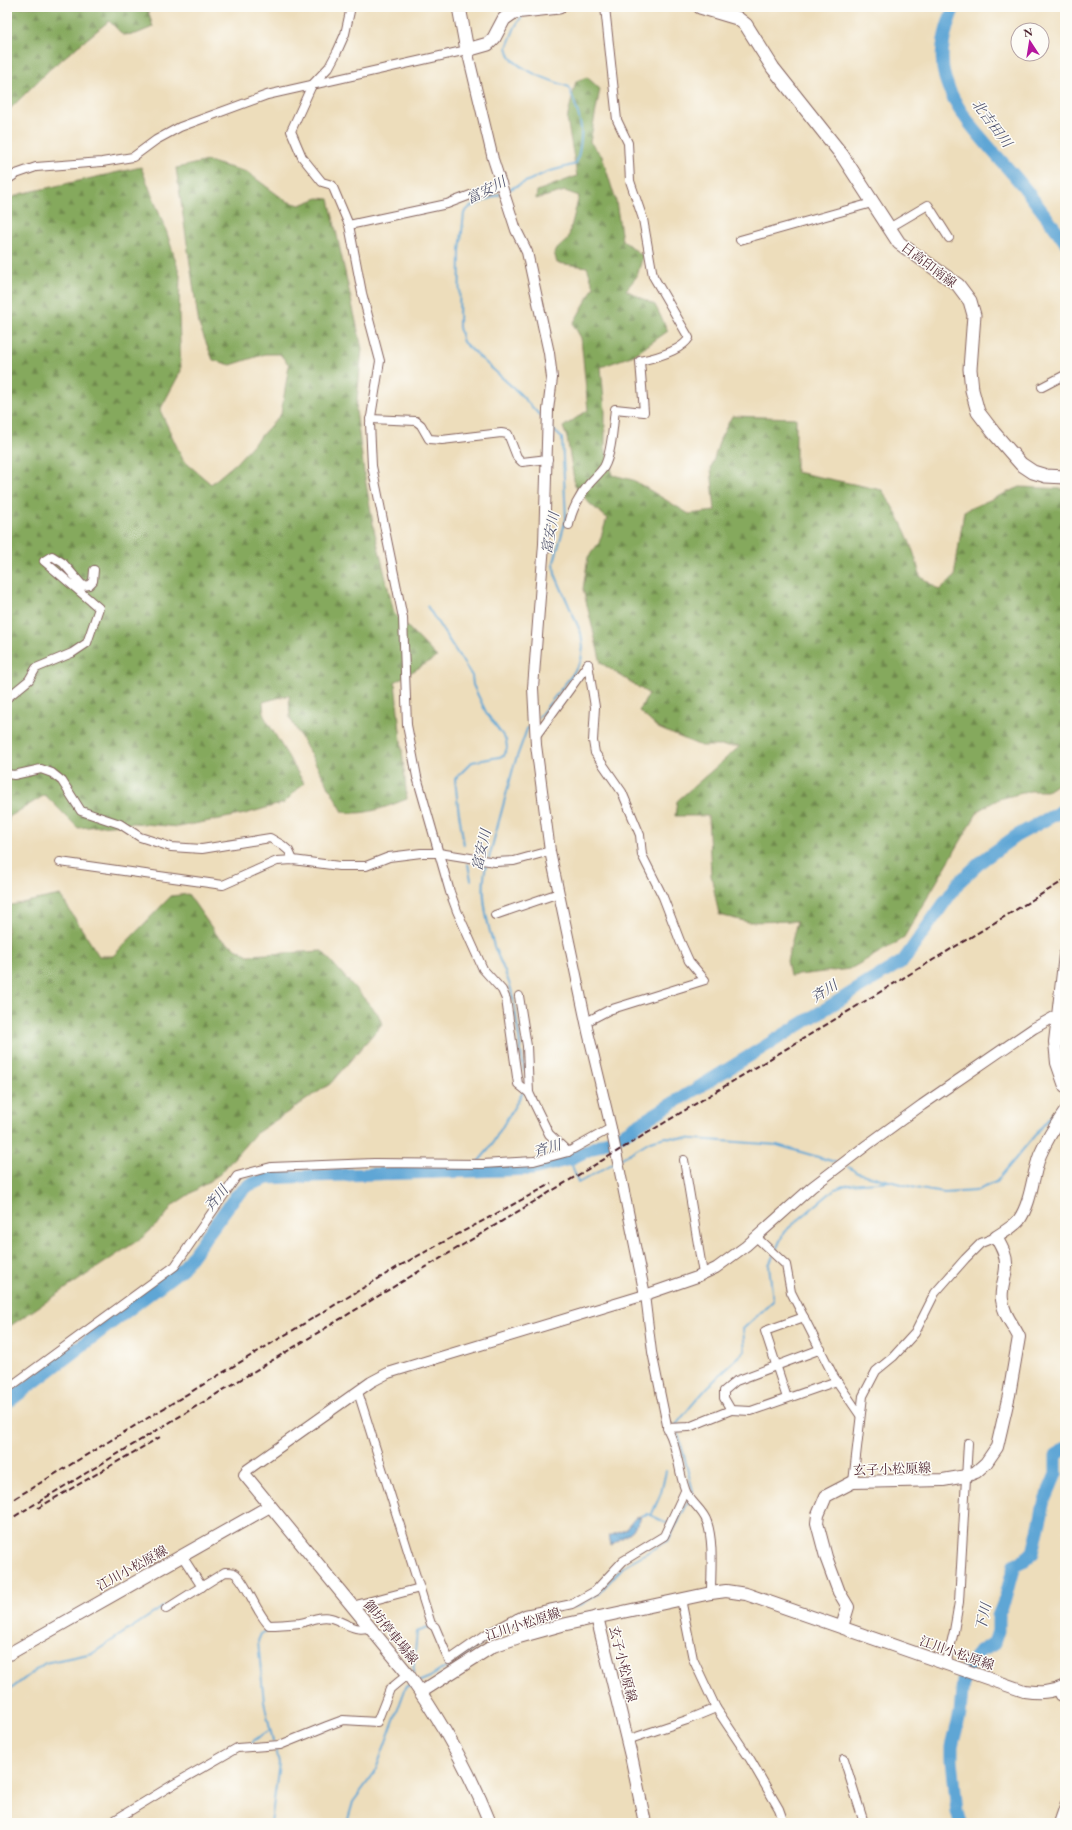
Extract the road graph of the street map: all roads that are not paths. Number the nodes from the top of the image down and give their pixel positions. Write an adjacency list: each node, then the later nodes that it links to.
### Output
1 (351, 7): 7 (street)
2 (459, 7): 6 (main road)
3 (559, 7): 6 (main road)
4 (605, 7): 20 (street)
5 (700, 7): 10 (main road, 日高印南線)
6 (467, 50): 7 (street); 9 (street)
7 (312, 85): 8 (street); 11 (street)
8 (7, 180)
9 (502, 183): 11 (street); 18 (street)
10 (872, 203): 12 (main road, 日高印南線); 14 (street)
11 (349, 225): 17 (street)
12 (889, 228): 13 (street); 19 (main road, 日高印南線)
13 (949, 238)
14 (740, 240)
15 (1065, 375): 16 (street)
16 (1042, 387)
17 (370, 420): 18 (street); 26 (street)
18 (548, 459): 23 (street)
19 (1065, 477)
20 (569, 526)
21 (94, 570): 22 (street)
22 (7, 698)
23 (535, 740): 25 (street); 34 (street)
24 (7, 774): 27 (street)
25 (550, 851): 26 (street); 29 (street)
26 (439, 853): 27 (street); 36 (street)
27 (293, 860): 28 (street)
28 (60, 862)
29 (559, 893): 30 (street); 34 (street)
30 (496, 914)
31 (1065, 955): 33 (main road)
32 (519, 996): 36 (street)
33 (1061, 1013): 35 (main road); 41 (street)
34 (586, 1022): 38 (street)
35 (1065, 1086)
36 (529, 1093): 39 (street)
37 (1065, 1112): 42 (main road)
38 (611, 1128): 39 (street); 44 (street)
39 (568, 1152): 49 (street)
40 (684, 1160): 43 (street)
41 (756, 1237): 43 (street); 45 (street)
42 (996, 1237): 53 (street); 57 (main road, 玄子小松原線)
43 (703, 1274): 44 (street)
44 (645, 1295): 50 (street); 54 (street)
45 (804, 1316): 46 (street); 47 (street)
46 (821, 1349): 47 (street); 48 (street)
47 (776, 1366): 51 (street); 52 (street)
48 (837, 1381): 51 (street); 53 (street)
49 (7, 1389)
50 (358, 1392): 56 (street); 63 (street)
51 (787, 1398): 52 (street)
52 (730, 1410): 54 (street)
53 (860, 1415): 58 (street)
54 (668, 1428): 59 (street)
55 (968, 1443): 57 (street)
56 (245, 1475): 60 (main road, 御坊停車場線)
57 (966, 1476): 58 (main road, 玄子小松原線); 74 (street)
58 (853, 1482): 71 (main road, 玄子小松原線)
59 (685, 1491): 64 (street); 69 (street)
60 (270, 1506): 61 (main road, 江川小松原線); 66 (main road, 御坊停車場線)
61 (182, 1556): 62 (street); 73 (main road, 江川小松原線)
62 (202, 1587): 67 (street); 70 (street)
63 (420, 1588): 66 (street); 69 (street)
64 (711, 1592): 65 (main road, 玄子小松原線); 71 (main road, 玄子小松原線)
65 (681, 1599): 68 (main road, 玄子小松原線); 78 (street)
66 (352, 1606): 70 (main road, 御坊停車場線)
67 (166, 1609)
68 (597, 1618): 72 (main road, 江川小松原線); 79 (main road, 玄子小松原線)
69 (517, 1619): 72 (street)
70 (370, 1627): 75 (main road, 御坊停車場線)
71 (842, 1627): 74 (main road, 江川小松原線)
72 (523, 1636): 76 (main road, 江川小松原線)
73 (7, 1655)
74 (946, 1665): 77 (main road, 江川小松原線)
75 (408, 1674): 76 (main road, 御坊停車場線); 83 (street)
76 (421, 1692): 84 (main road, 御坊停車場線)
77 (1062, 1692)
78 (716, 1708): 79 (street); 86 (street)
79 (627, 1740): 85 (main road, 玄子小松原線)
80 (844, 1759): 87 (street)
81 (1065, 1802): 82 (street)
82 (1061, 1820)
83 (110, 1823)
84 (490, 1823)
85 (645, 1823)
86 (784, 1823)
87 (864, 1823)

